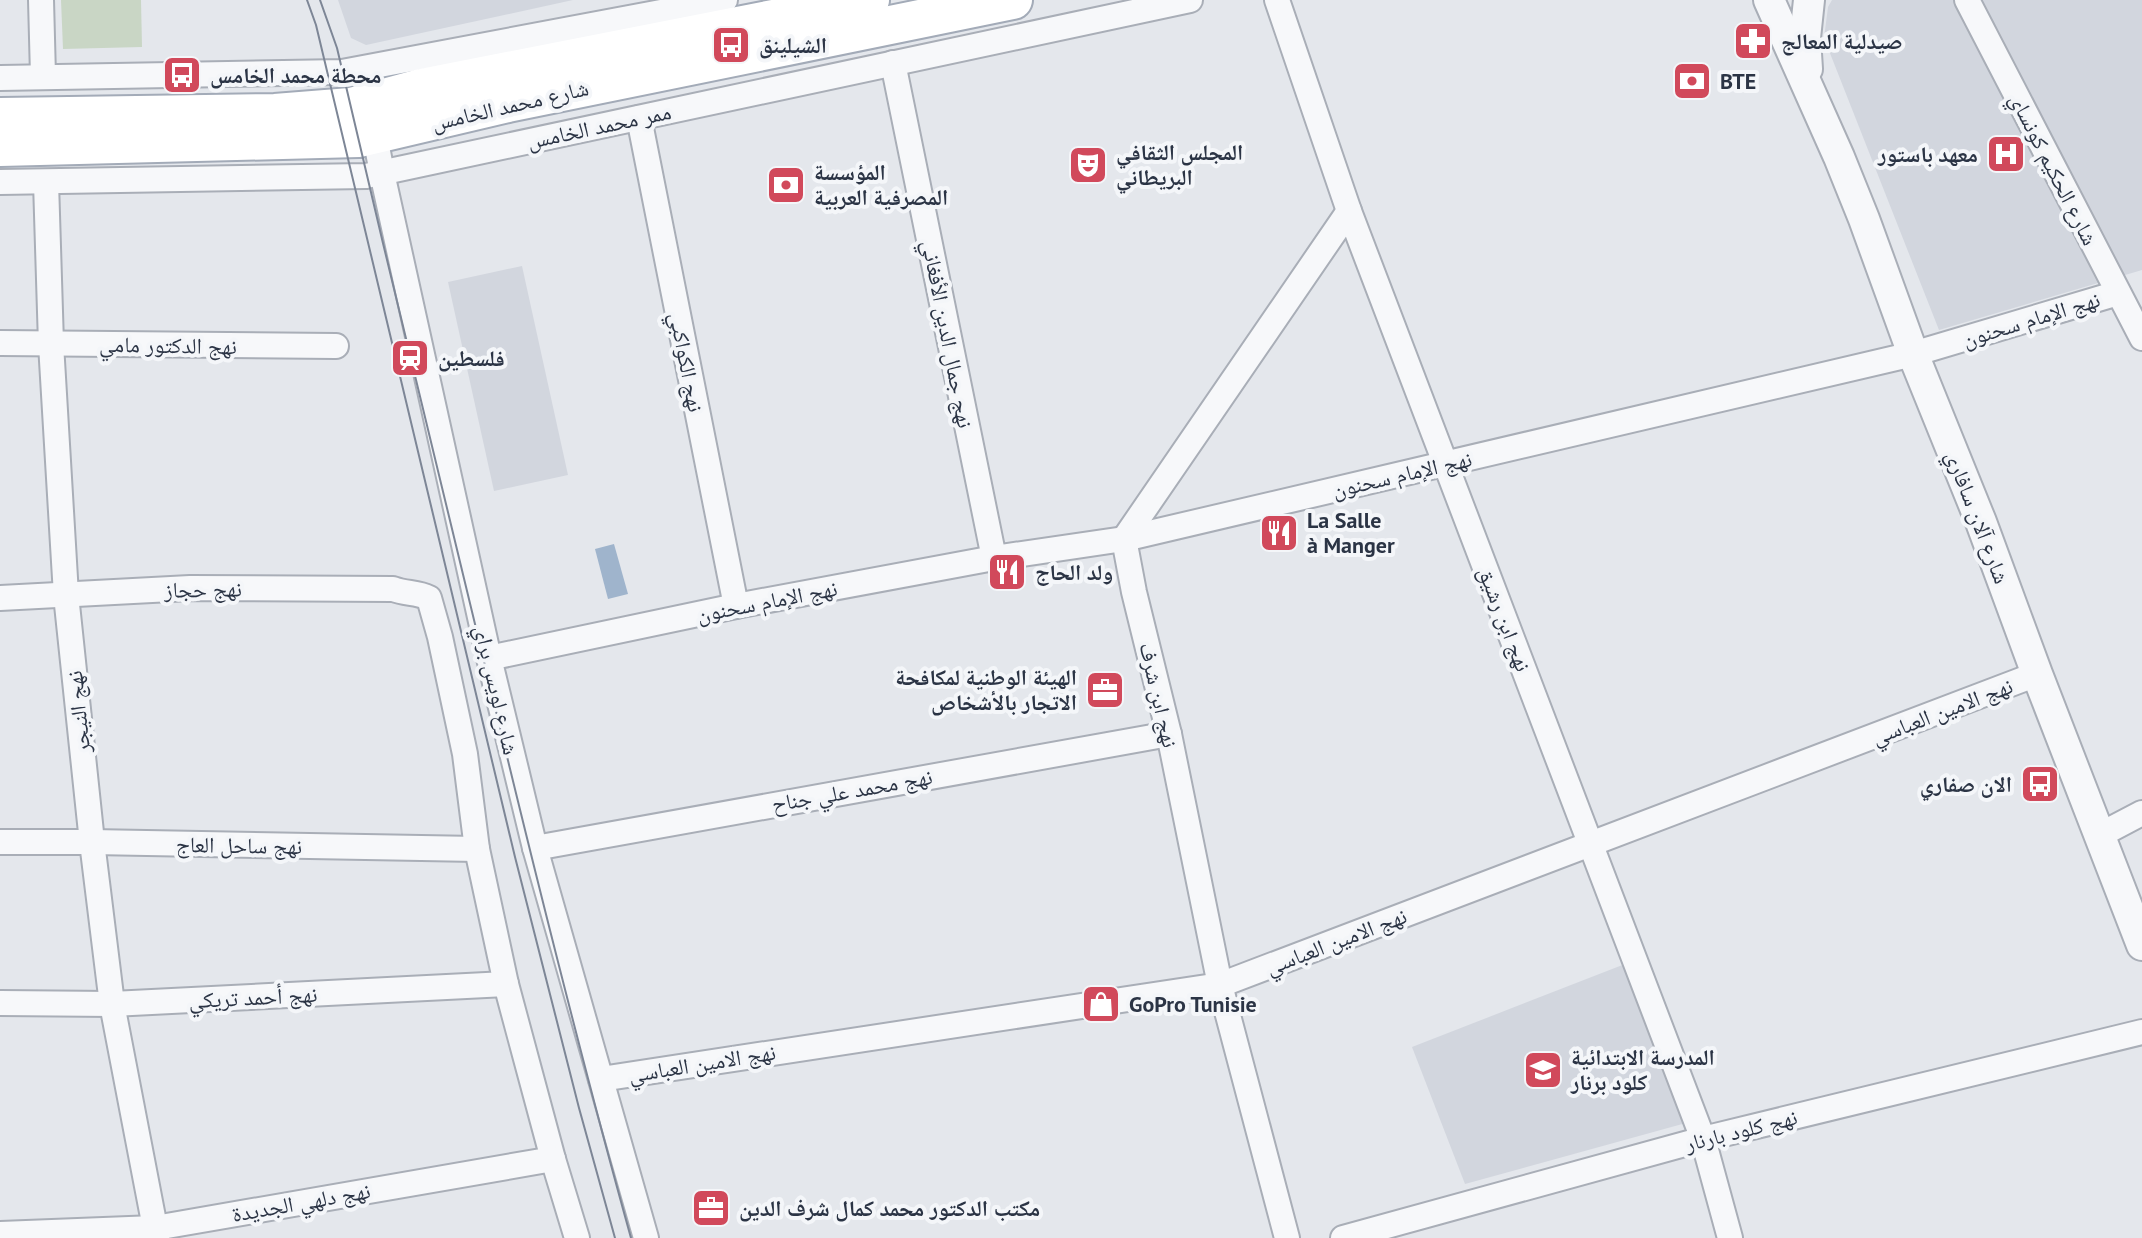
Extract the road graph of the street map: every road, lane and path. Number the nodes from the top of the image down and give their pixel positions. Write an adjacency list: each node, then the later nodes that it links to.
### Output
1 (41, 0): 11 (street)
2 (725, 0): 11 (street)
3 (870, 0): 14 (main road, شارع محمد الخامس)
4 (1013, 0): 16 (main road, شارع محمد الخامس)
5 (1190, 0): 10 (street, ممر محمد الخامس)
6 (1277, 0): 21 (street, نهج ابن رشيق)
7 (1769, 0): 13 (street, شارع آلان سافاري)
8 (1809, 0): 13 (street)
9 (1967, 0): 22 (street, شارع الحكيم كونساي)
10 (893, 63): 15 (street, ممر محمد الخامس); 30 (street, نهج جمال الدين الأفغاني)
11 (43, 76): 12 (street)
12 (0, 78)
13 (1808, 91): 27 (street, شارع آلان سافاري)
14 (0, 117)
15 (639, 118): 18 (street, ممر محمد الخامس); 34 (street, نهج الكواكبي)
16 (375, 136): 17 (main road, شارع محمد الخامس); 18 (street, شارع لويس براي)
17 (0, 147)
18 (382, 173): 20 (street, ممر محمد الخامس); 35 (street, شارع لويس براي)
19 (0, 182): 20 (street, ممر محمد الخامس)
20 (46, 182): 25 (street, نهج النيجر)
21 (1349, 211): 28 (street, نهج ابن رشيق); 29 (street)
22 (2118, 293): 23 (street, شارع الحكيم كونساي); 27 (street, نهج الإمام سحنون)
23 (2142, 338)
24 (0, 343): 25 (street, نهج الدكتور مامي)
25 (51, 344): 26 (street, نهج الدكتور مامي); 32 (street, نهج النيجر)
26 (336, 346)
27 (1913, 354): 28 (street, نهج الإمام سحنون); 36 (street, شارع آلان سافاري)
28 (1444, 464): 29 (street, نهج الإمام سحنون); 42 (street, نهج ابن رشيق)
29 (1124, 539): 30 (street, نهج الإمام سحنون); 37 (street, نهج ابن شرف)
30 (994, 558): 34 (street, نهج الإمام سحنون)
31 (405, 593): 32 (street, نهج حجاز); 44 (street, شارع لويس براي)
32 (66, 595): 33 (street, نهج حجاز); 41 (street, نهج النيجر)
33 (0, 598)
34 (736, 606): 35 (street, نهج الإمام سحنون)
35 (489, 658): 43 (street, شارع لويس براي)
36 (2037, 674): 39 (street, شارع آلان سافاري); 42 (street, نهج الامين العباسي)
37 (1169, 734): 43 (street, نهج محمد علي جناح); 47 (street, نهج ابن شرف)
38 (2142, 813): 39 (street)
39 (2100, 835): 45 (street, شارع آلان سافاري)
40 (0, 842): 41 (street, نهج ساحل العاج)
41 (92, 842): 44 (street, نهج ساحل العاج); 49 (street, نهج النيجر)
42 (1592, 844): 47 (street, نهج الامين العباسي); 52 (street, نهج ابن رشيق)
43 (535, 848): 51 (street, شارع لويس براي)
44 (477, 849): 46 (street, شارع لويس براي)
45 (2142, 945)
46 (506, 984): 49 (street, نهج أحمد تريكي); 53 (street, شارع لويس براي)
47 (1220, 985): 51 (street, نهج الامين العباسي); 58 (street, نهج ابن شرف)
48 (0, 1003): 49 (street, نهج أحمد تريكي)
49 (112, 1004): 54 (street, نهج النيجر)
50 (2142, 1032): 52 (street, نهج كلود بارنار)
51 (601, 1079): 57 (street, شارع لويس براي)
52 (1703, 1139): 59 (street, نهج كلود بارنار); 60 (street, نهج ابن رشيق)
53 (553, 1159): 54 (street, نهج دلهي الجديدة); 56 (street, شارع لويس براي)
54 (156, 1233): 55 (street, نهج دلهي الجديدة)
55 (0, 1234)
56 (577, 1238)
57 (646, 1238)
58 (1287, 1238)
59 (1343, 1238)
60 (1730, 1238)

